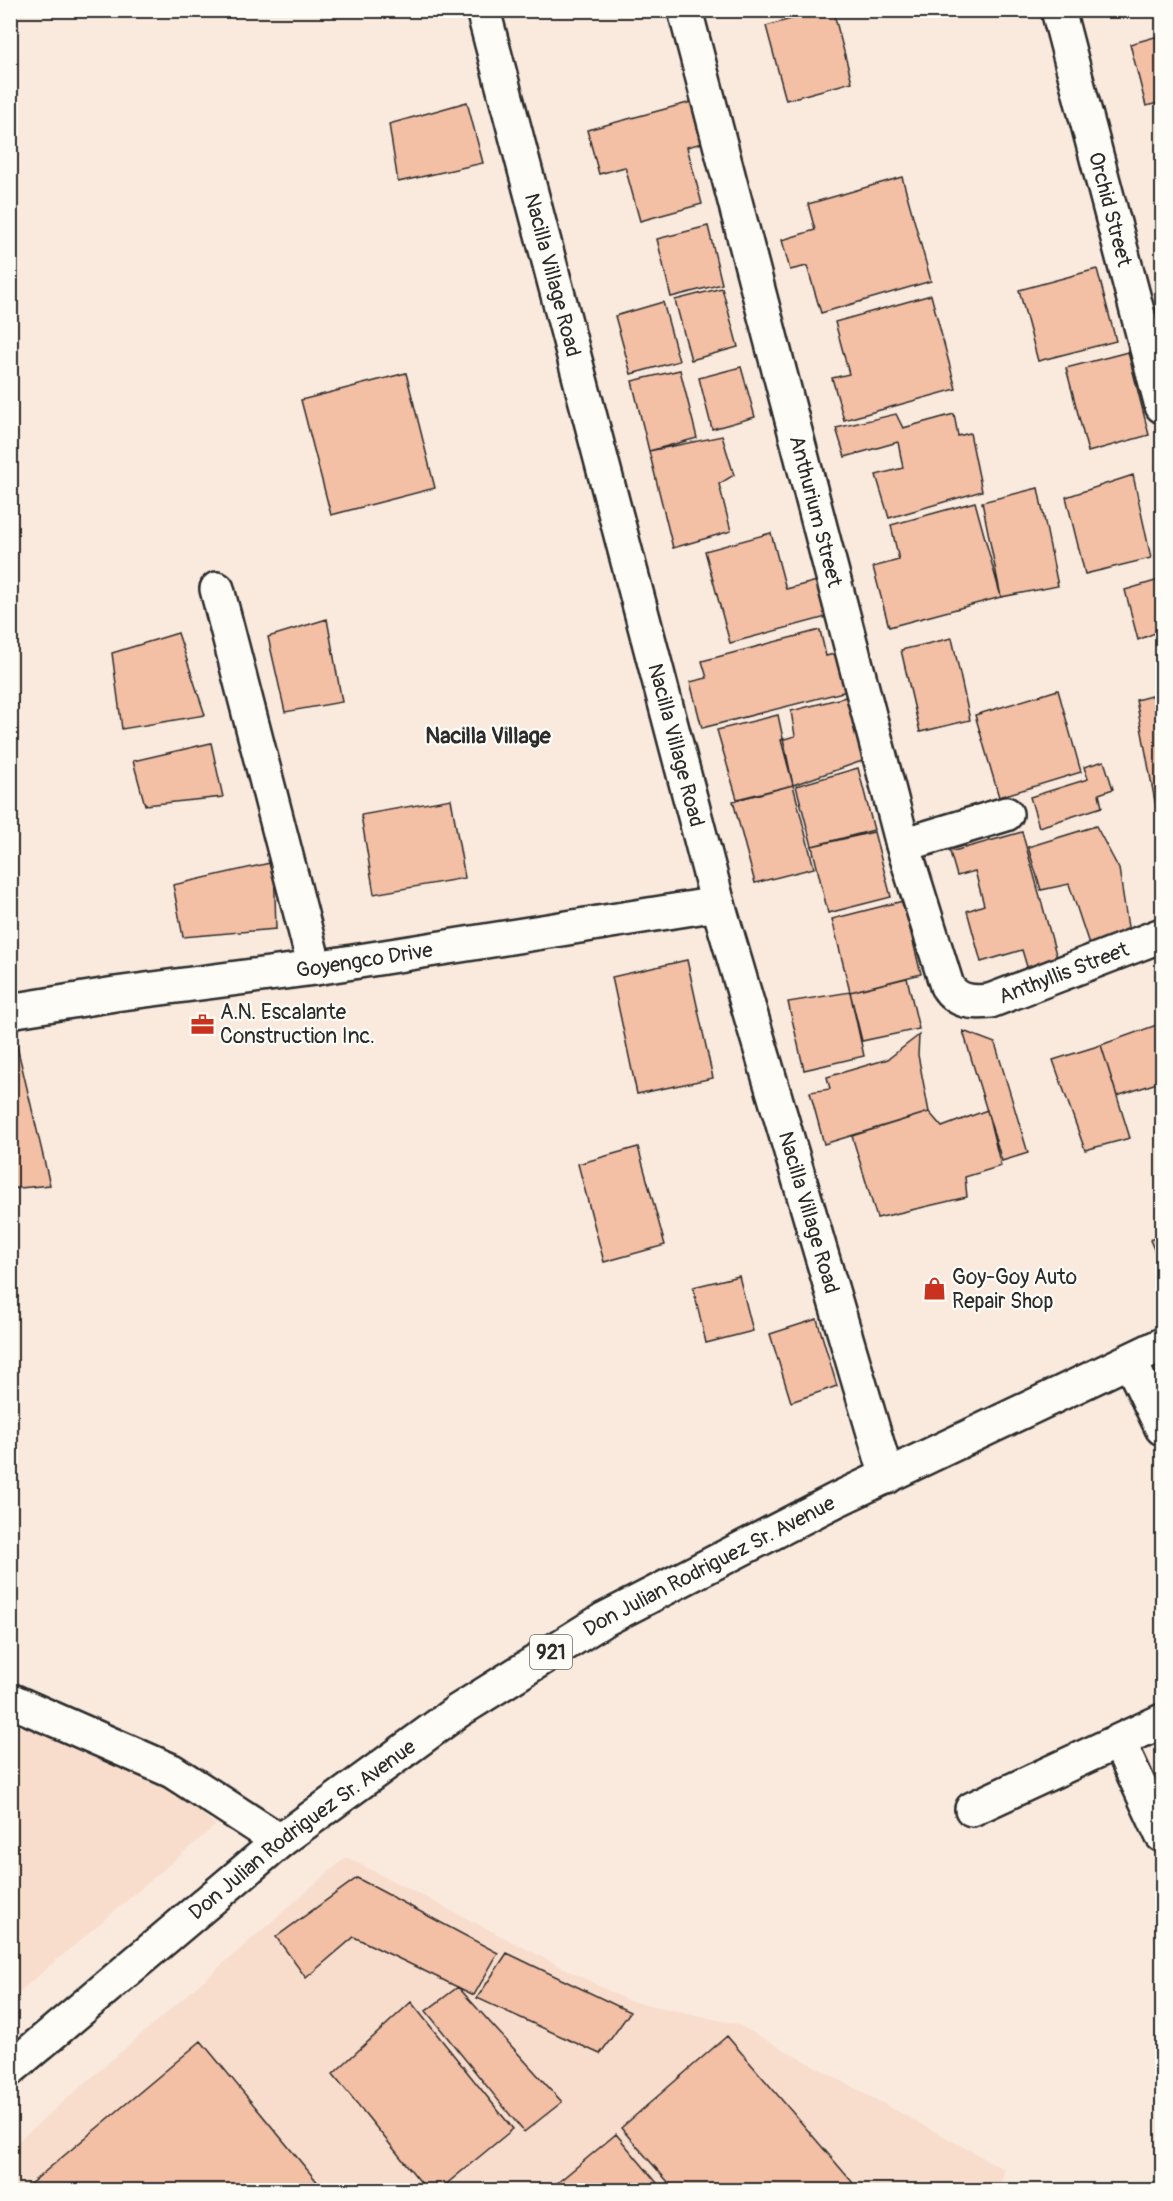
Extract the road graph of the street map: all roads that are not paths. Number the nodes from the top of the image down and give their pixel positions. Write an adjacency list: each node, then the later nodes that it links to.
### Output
1 (483, 10): 8 (street, Nacilla Village Road)
2 (686, 10): 7 (street, Anthurium Street)
3 (1058, 10): 4 (street, Orchid Street)
4 (1162, 406)
5 (217, 589): 10 (street)
6 (1006, 814): 7 (street)
7 (903, 845): 11 (street, Anthurium Street)
8 (717, 904): 10 (street, Goyengco Drive); 16 (street, Nacilla Village Road)
9 (1162, 935): 11 (street, Anthyllis Street)
10 (315, 968): 12 (street, Goyengco Drive)
11 (963, 1000)
12 (10, 1011)
13 (1162, 1346): 14 (street, Don Julian Rodriguez Sr. Avenue / 921)
14 (1130, 1361): 15 (street); 16 (street, Don Julian Rodriguez Sr. Avenue / 921)
15 (1162, 1428)
16 (887, 1477): 22 (street, Don Julian Rodriguez Sr. Avenue / 921)
17 (10, 1700): 22 (street)
18 (1162, 1721): 19 (street)
19 (1119, 1742): 20 (street); 21 (street)
20 (972, 1809)
21 (1162, 1835)
22 (280, 1841): 23 (street, Don Julian Rodriguez Sr. Avenue / 921)
23 (10, 2069)

